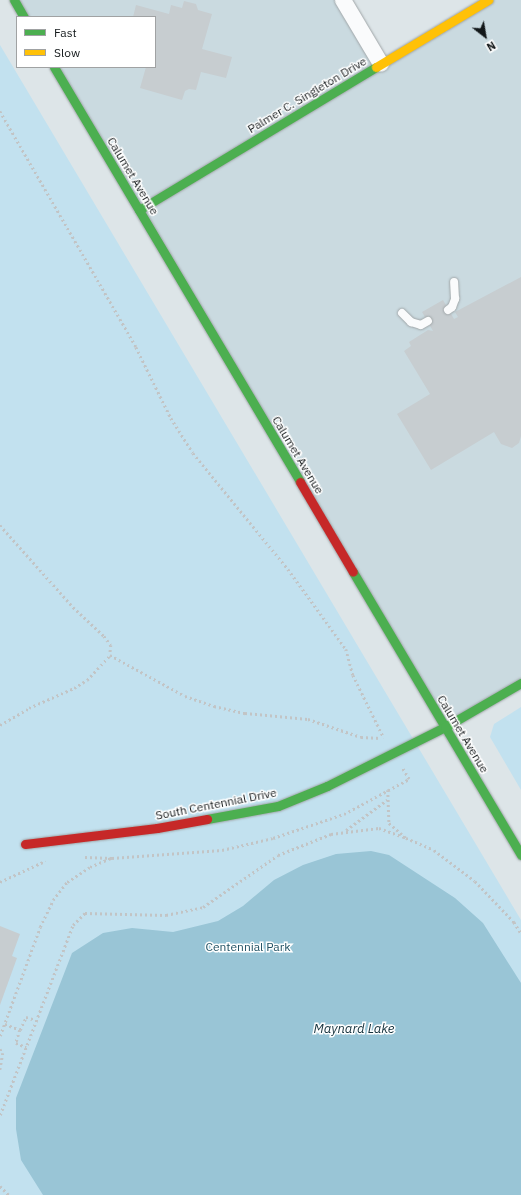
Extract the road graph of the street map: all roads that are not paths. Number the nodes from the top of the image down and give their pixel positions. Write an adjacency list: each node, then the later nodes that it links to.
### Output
1 (14, 0): 4 (street)
2 (343, 0): 5 (street)
3 (488, 0): 5 (street, Palmer C. Singleton Drive)
4 (23, 16)
5 (381, 64): 7 (street, Palmer C. Singleton Drive)
6 (55, 68): 7 (street, Calumet Avenue)
7 (139, 210): 13 (street, Calumet Avenue)
8 (454, 282): 9 (lane)
9 (448, 310)
10 (402, 313): 11 (lane)
11 (428, 321)
12 (521, 683): 13 (street, South Centennial Drive)
13 (445, 727): 14 (street, South Centennial Drive); 15 (street, Calumet Avenue)
14 (25, 844)
15 (521, 855)

